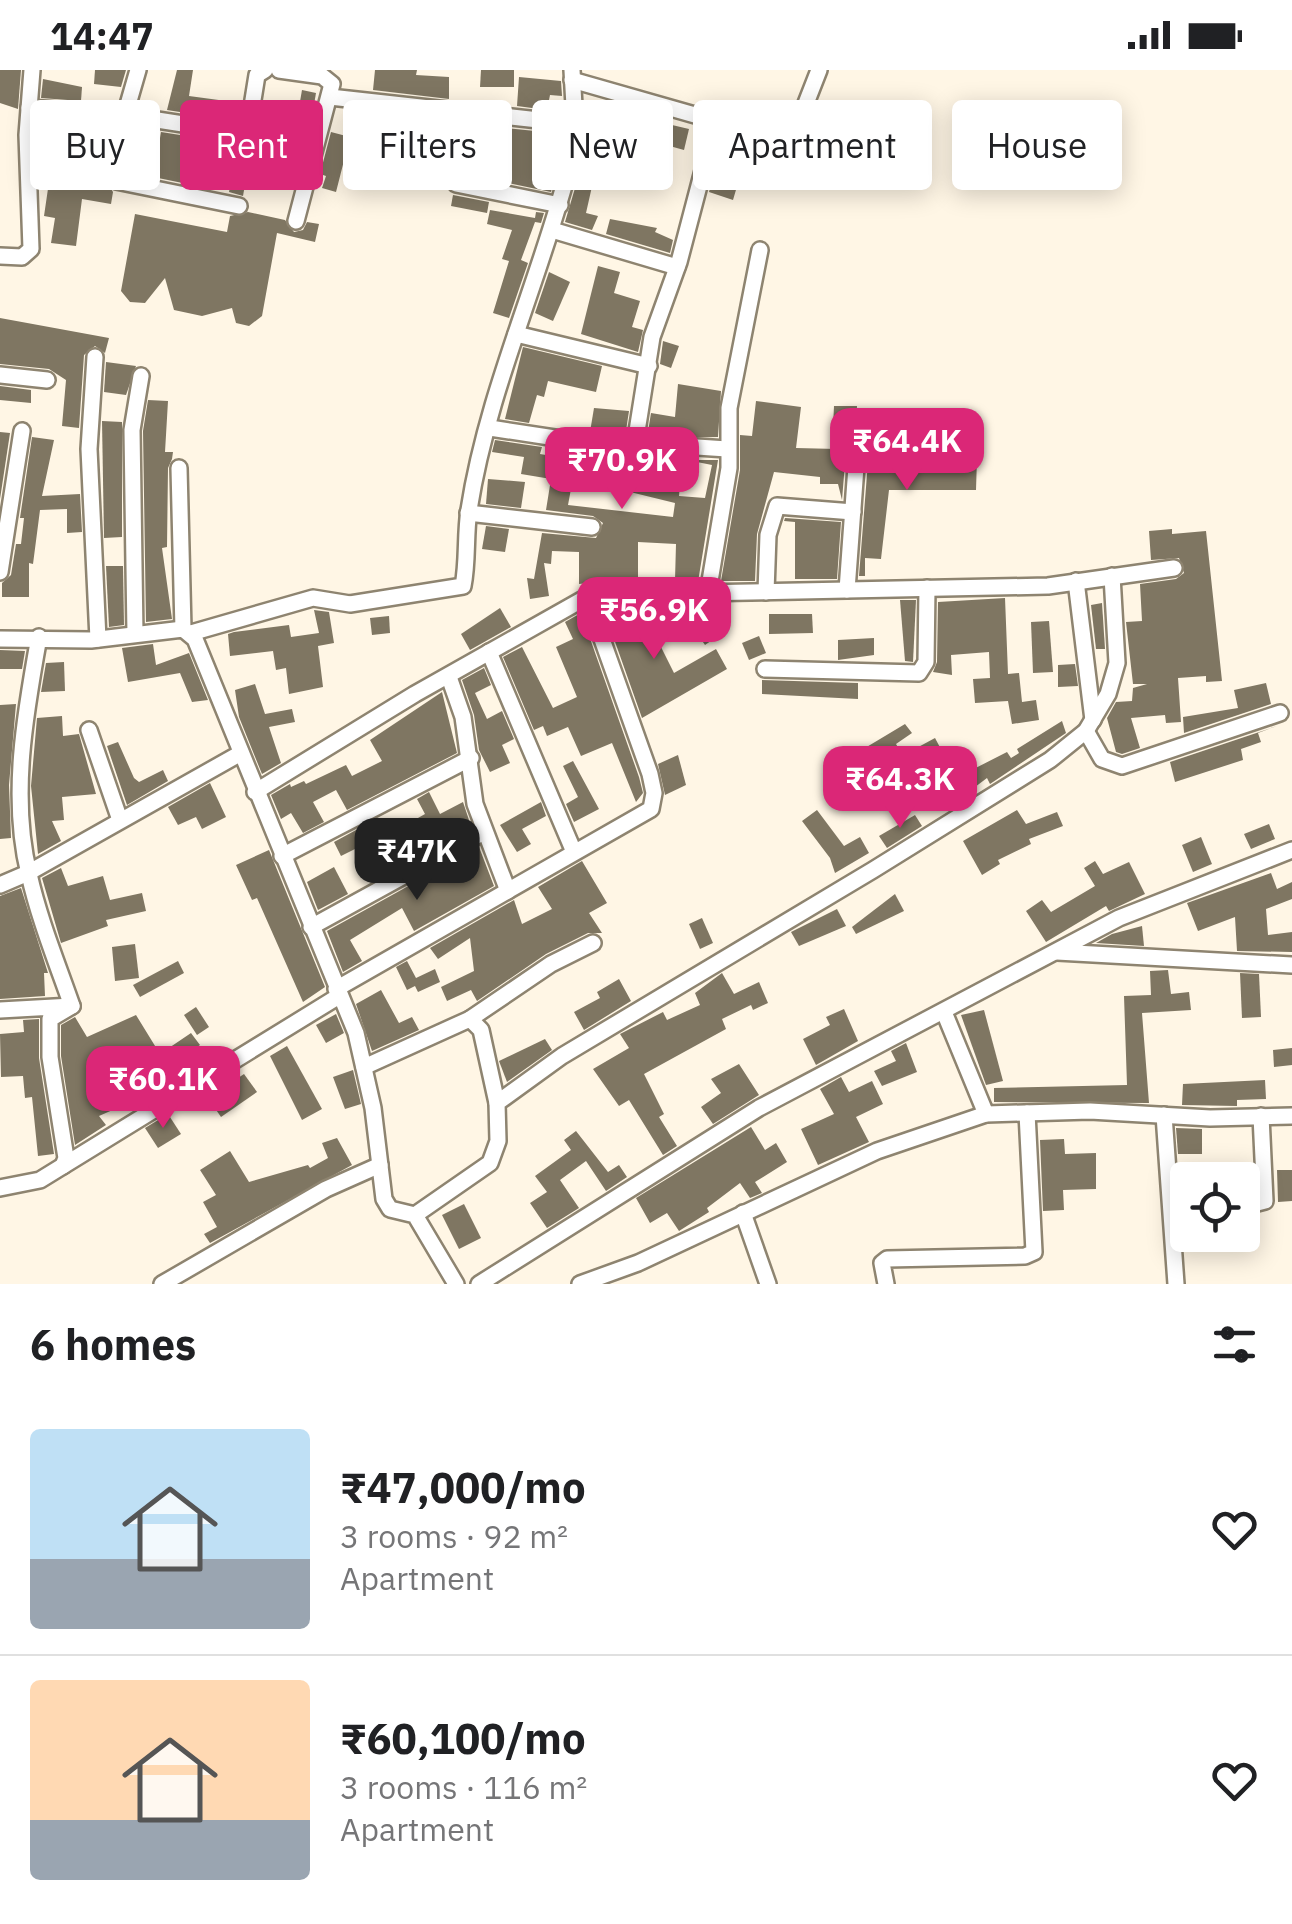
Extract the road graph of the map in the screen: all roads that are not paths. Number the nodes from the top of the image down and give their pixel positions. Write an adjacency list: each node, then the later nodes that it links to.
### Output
1 (32, 70): 11 (street)
2 (138, 70): 8 (street)
3 (265, 70): 14 (street)
4 (278, 70): 7 (street)
5 (819, 70): 10 (street)
6 (572, 75): 9 (street); 12 (street)
7 (330, 97): 13 (street); 21 (street)
8 (129, 100)
9 (573, 100)
10 (806, 100)
11 (29, 108): 24 (street)
12 (693, 114)
13 (532, 119)
14 (160, 120)
15 (160, 190): 20 (street)
16 (487, 190): 19 (street)
17 (562, 190): 19 (street)
18 (698, 190): 25 (street)
19 (560, 204): 22 (street)
20 (239, 206)
21 (296, 220)
22 (552, 230): 25 (street); 26 (street)
23 (760, 250): 35 (street)
24 (0, 256)
25 (677, 267): 28 (street)
26 (516, 334): 28 (street); 32 (street)
27 (95, 357): 54 (street)
28 (649, 366): 34 (street)
29 (0, 375): 31 (street)
30 (141, 376): 51 (street)
31 (46, 380)
32 (490, 428): 34 (street); 39 (street)
33 (22, 430): 42 (street)
34 (634, 450): 35 (street)
35 (727, 450): 48 (street)
36 (930, 454): 38 (street)
37 (179, 468): 50 (street)
38 (853, 512): 46 (street); 47 (street)
39 (468, 513): 40 (street); 50 (street)
40 (592, 527)
41 (1174, 568): 43 (street)
42 (0, 572)
43 (1112, 576): 44 (street); 59 (street)
44 (1076, 582): 45 (street); 59 (street)
45 (927, 588): 46 (street); 56 (street)
46 (847, 590): 47 (street)
47 (766, 592): 48 (street)
48 (708, 593): 49 (street)
49 (587, 597): 55 (street); 67 (street)
50 (186, 631): 51 (street); 61 (street)
51 (135, 634): 54 (street)
52 (39, 638): 53 (street); 54 (street); 69 (street)
53 (0, 639)
54 (98, 639)
55 (490, 652): 57 (street); 67 (street)
56 (765, 669)
57 (449, 676): 62 (street); 63 (street)
58 (1280, 714): 59 (street)
59 (1089, 726): 82 (street)
60 (88, 730): 64 (street)
61 (242, 753): 63 (street); 64 (street)
62 (471, 758): 65 (street); 68 (street)
63 (255, 792): 68 (street)
64 (120, 820): 69 (street)
65 (484, 832): 71 (street); 72 (street)
66 (1292, 850): 74 (street)
67 (574, 852): 71 (street)
68 (282, 856): 72 (street)
69 (28, 873): 70 (street); 77 (street)
70 (0, 885)
71 (508, 891): 76 (street)
72 (310, 927): 76 (street)
73 (593, 943): 80 (street)
74 (1053, 952): 75 (street); 79 (street)
75 (1292, 966)
76 (338, 993): 81 (street); 89 (street)
77 (72, 1006): 78 (street); 89 (street)
78 (0, 1010)
79 (944, 1012): 84 (street); 96 (street)
80 (470, 1018): 81 (street); 82 (street)
81 (364, 1067): 88 (street)
82 (497, 1103): 93 (street)
83 (1026, 1113): 84 (street); 85 (street); 99 (street)
84 (986, 1114): 92 (street)
85 (1164, 1114): 86 (street); 100 (street)
86 (1261, 1116): 87 (street); 91 (street)
87 (1292, 1116)
88 (380, 1165): 93 (street); 94 (street)
89 (63, 1166): 90 (street)
90 (0, 1188)
91 (1260, 1202)
92 (742, 1214): 97 (street); 98 (street)
93 (415, 1215): 95 (street)
94 (162, 1284)
95 (456, 1284)
96 (479, 1284)
97 (580, 1284)
98 (768, 1284)
99 (886, 1284)
100 (1176, 1284)

